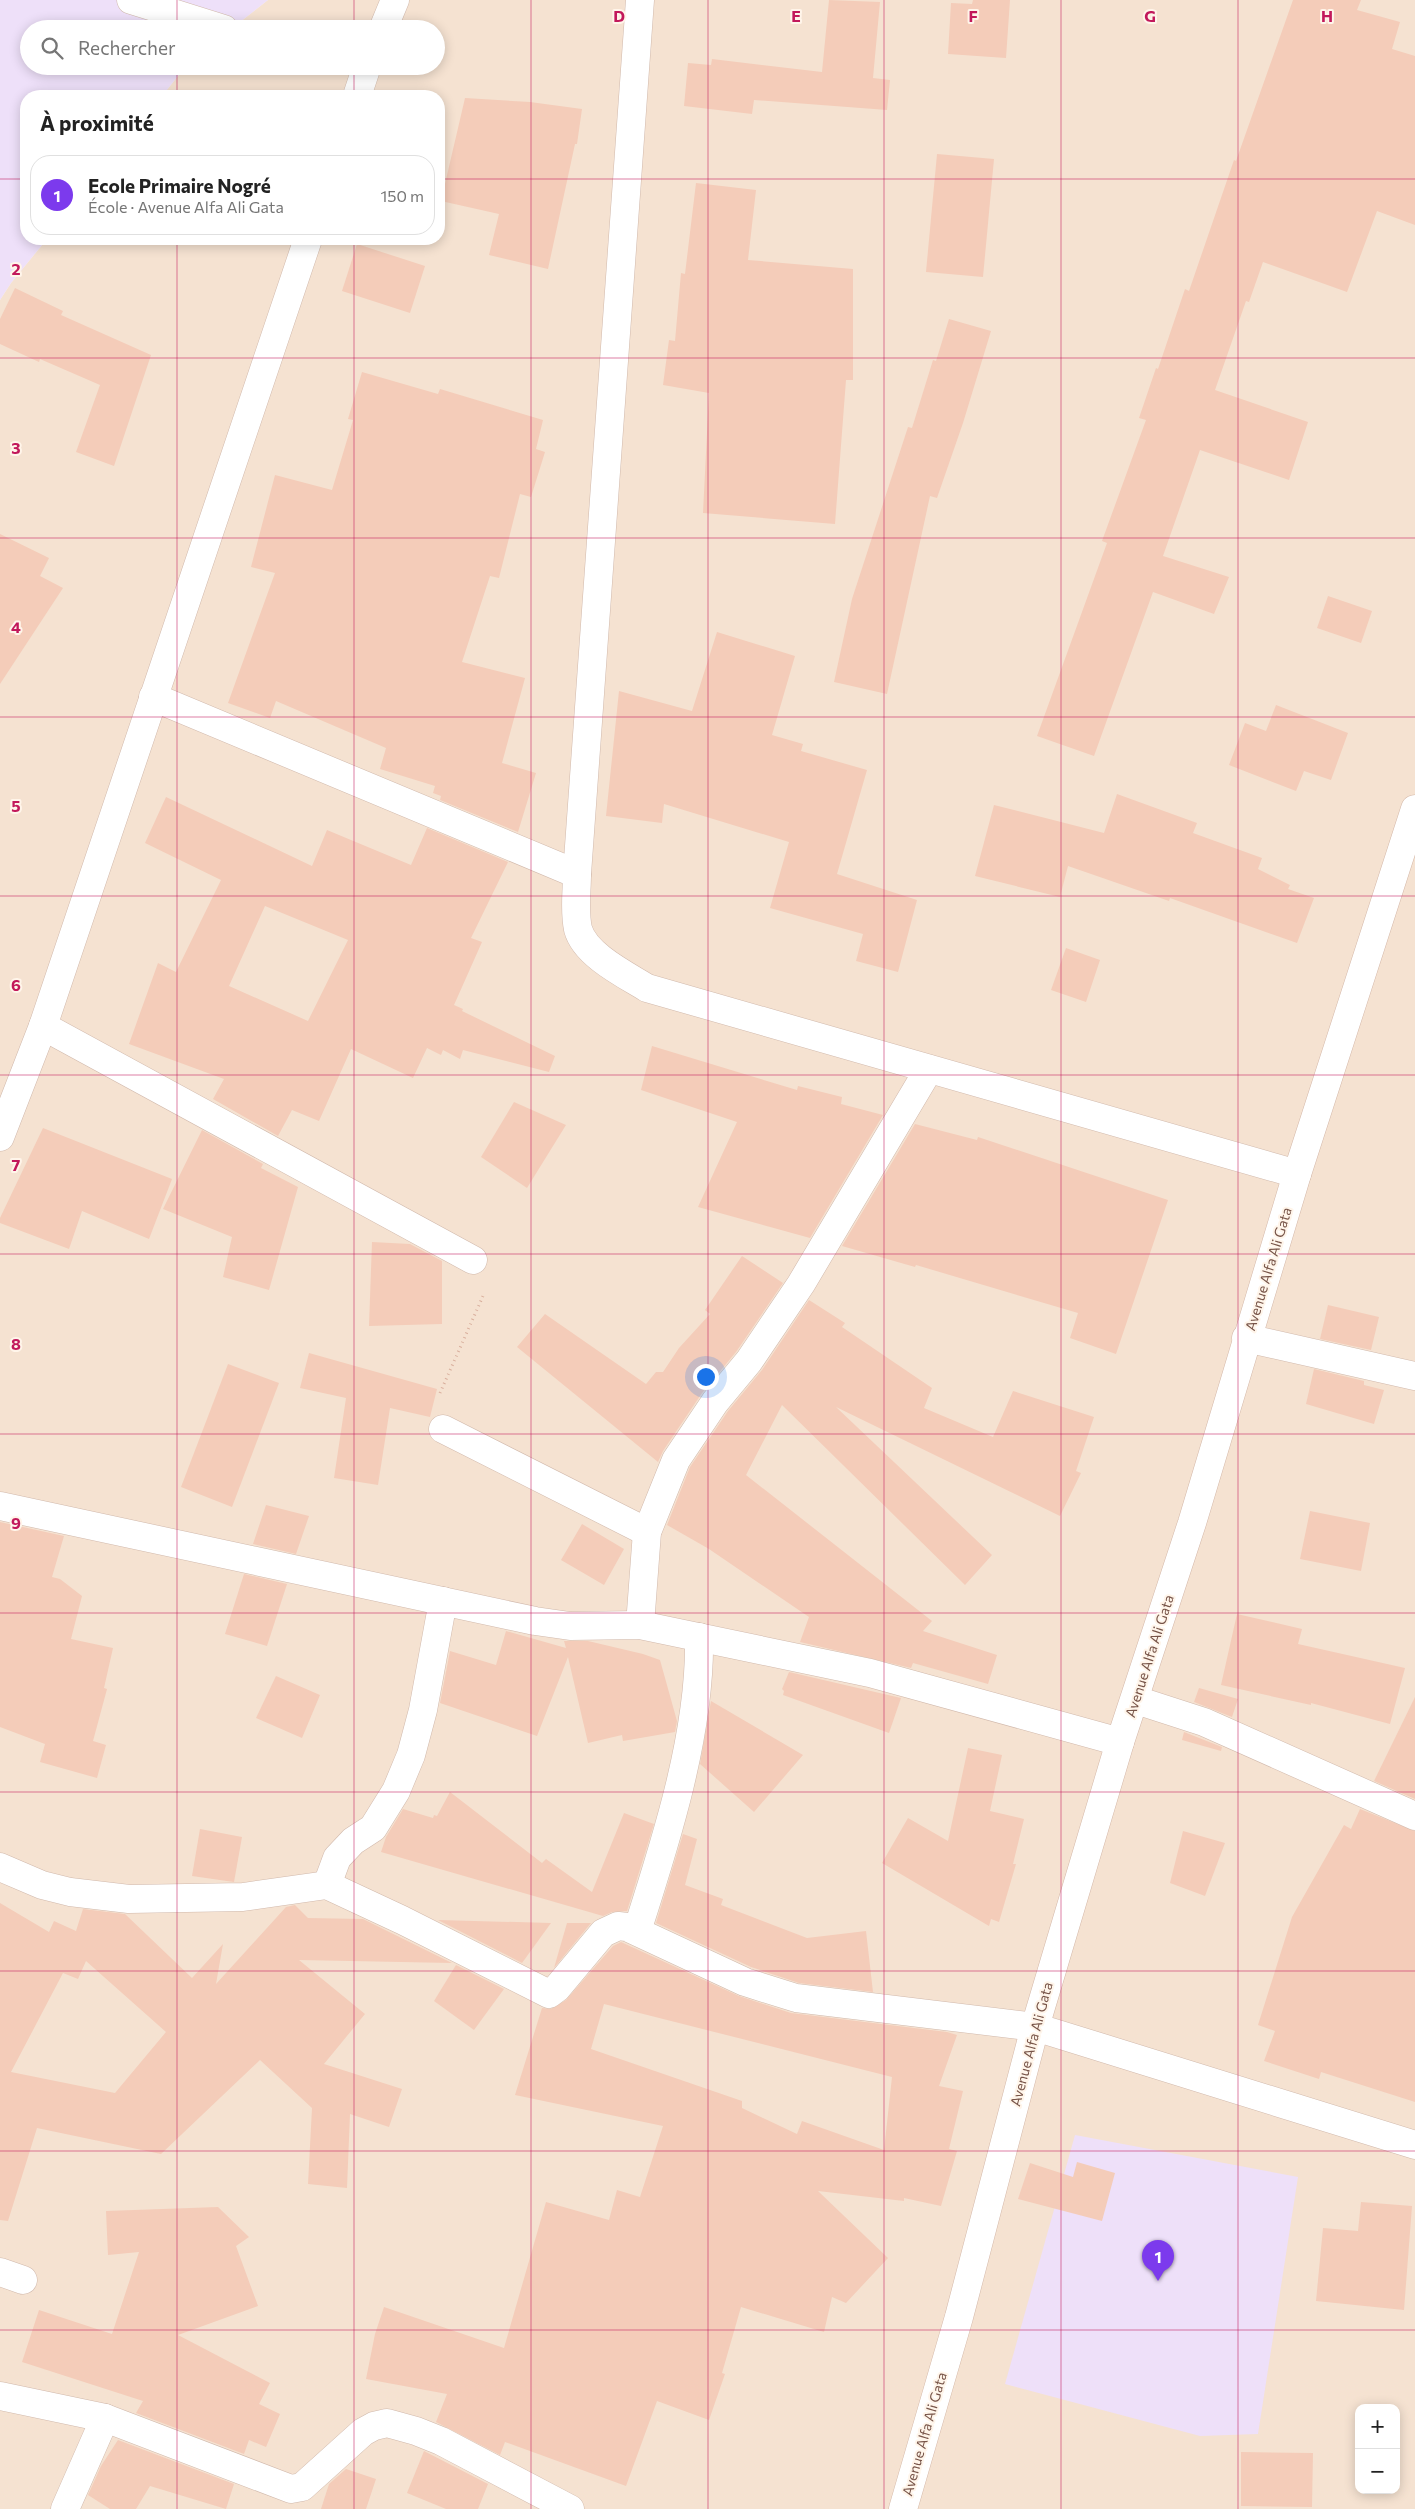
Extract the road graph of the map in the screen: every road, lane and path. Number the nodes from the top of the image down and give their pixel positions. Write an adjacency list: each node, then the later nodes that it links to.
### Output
1 (131, 0): 4 (street)
2 (395, 0): 5 (street)
3 (640, 0): 9 (street)
4 (195, 20)
5 (387, 20)
6 (306, 245): 7 (street)
7 (153, 696): 9 (street); 10 (street)
8 (1415, 810): 14 (street, Avenue Alfa Ali Gata)
9 (577, 874): 11 (street)
10 (43, 1026): 12 (street); 15 (street)
11 (929, 1069): 14 (street); 20 (street)
12 (10, 1080): 13 (street)
13 (0, 1138)
14 (1297, 1174): 16 (street, Avenue Alfa Ali Gata)
15 (473, 1260): 18 (path)
16 (1246, 1338): 17 (street); 24 (street, Avenue Alfa Ali Gata)
17 (1415, 1376)
18 (443, 1429): 20 (street)
19 (0, 1506): 21 (street)
20 (647, 1532): 22 (street)
21 (443, 1601): 22 (street); 28 (street)
22 (640, 1625): 23 (street)
23 (699, 1637): 25 (street); 29 (street)
24 (1136, 1700): 25 (street, Avenue Alfa Ali Gata); 26 (street)
25 (1120, 1742): 30 (street, Avenue Alfa Ali Gata)
26 (1415, 1816)
27 (0, 1867): 28 (street)
28 (327, 1885): 29 (street)
29 (636, 1931): 30 (street)
30 (1035, 2027): 31 (street); 36 (street, Avenue Alfa Ali Gata)
31 (1415, 2145)
32 (0, 2396): 33 (street)
33 (105, 2418): 34 (street); 35 (street)
34 (65, 2509)
35 (570, 2509)
36 (903, 2509)

